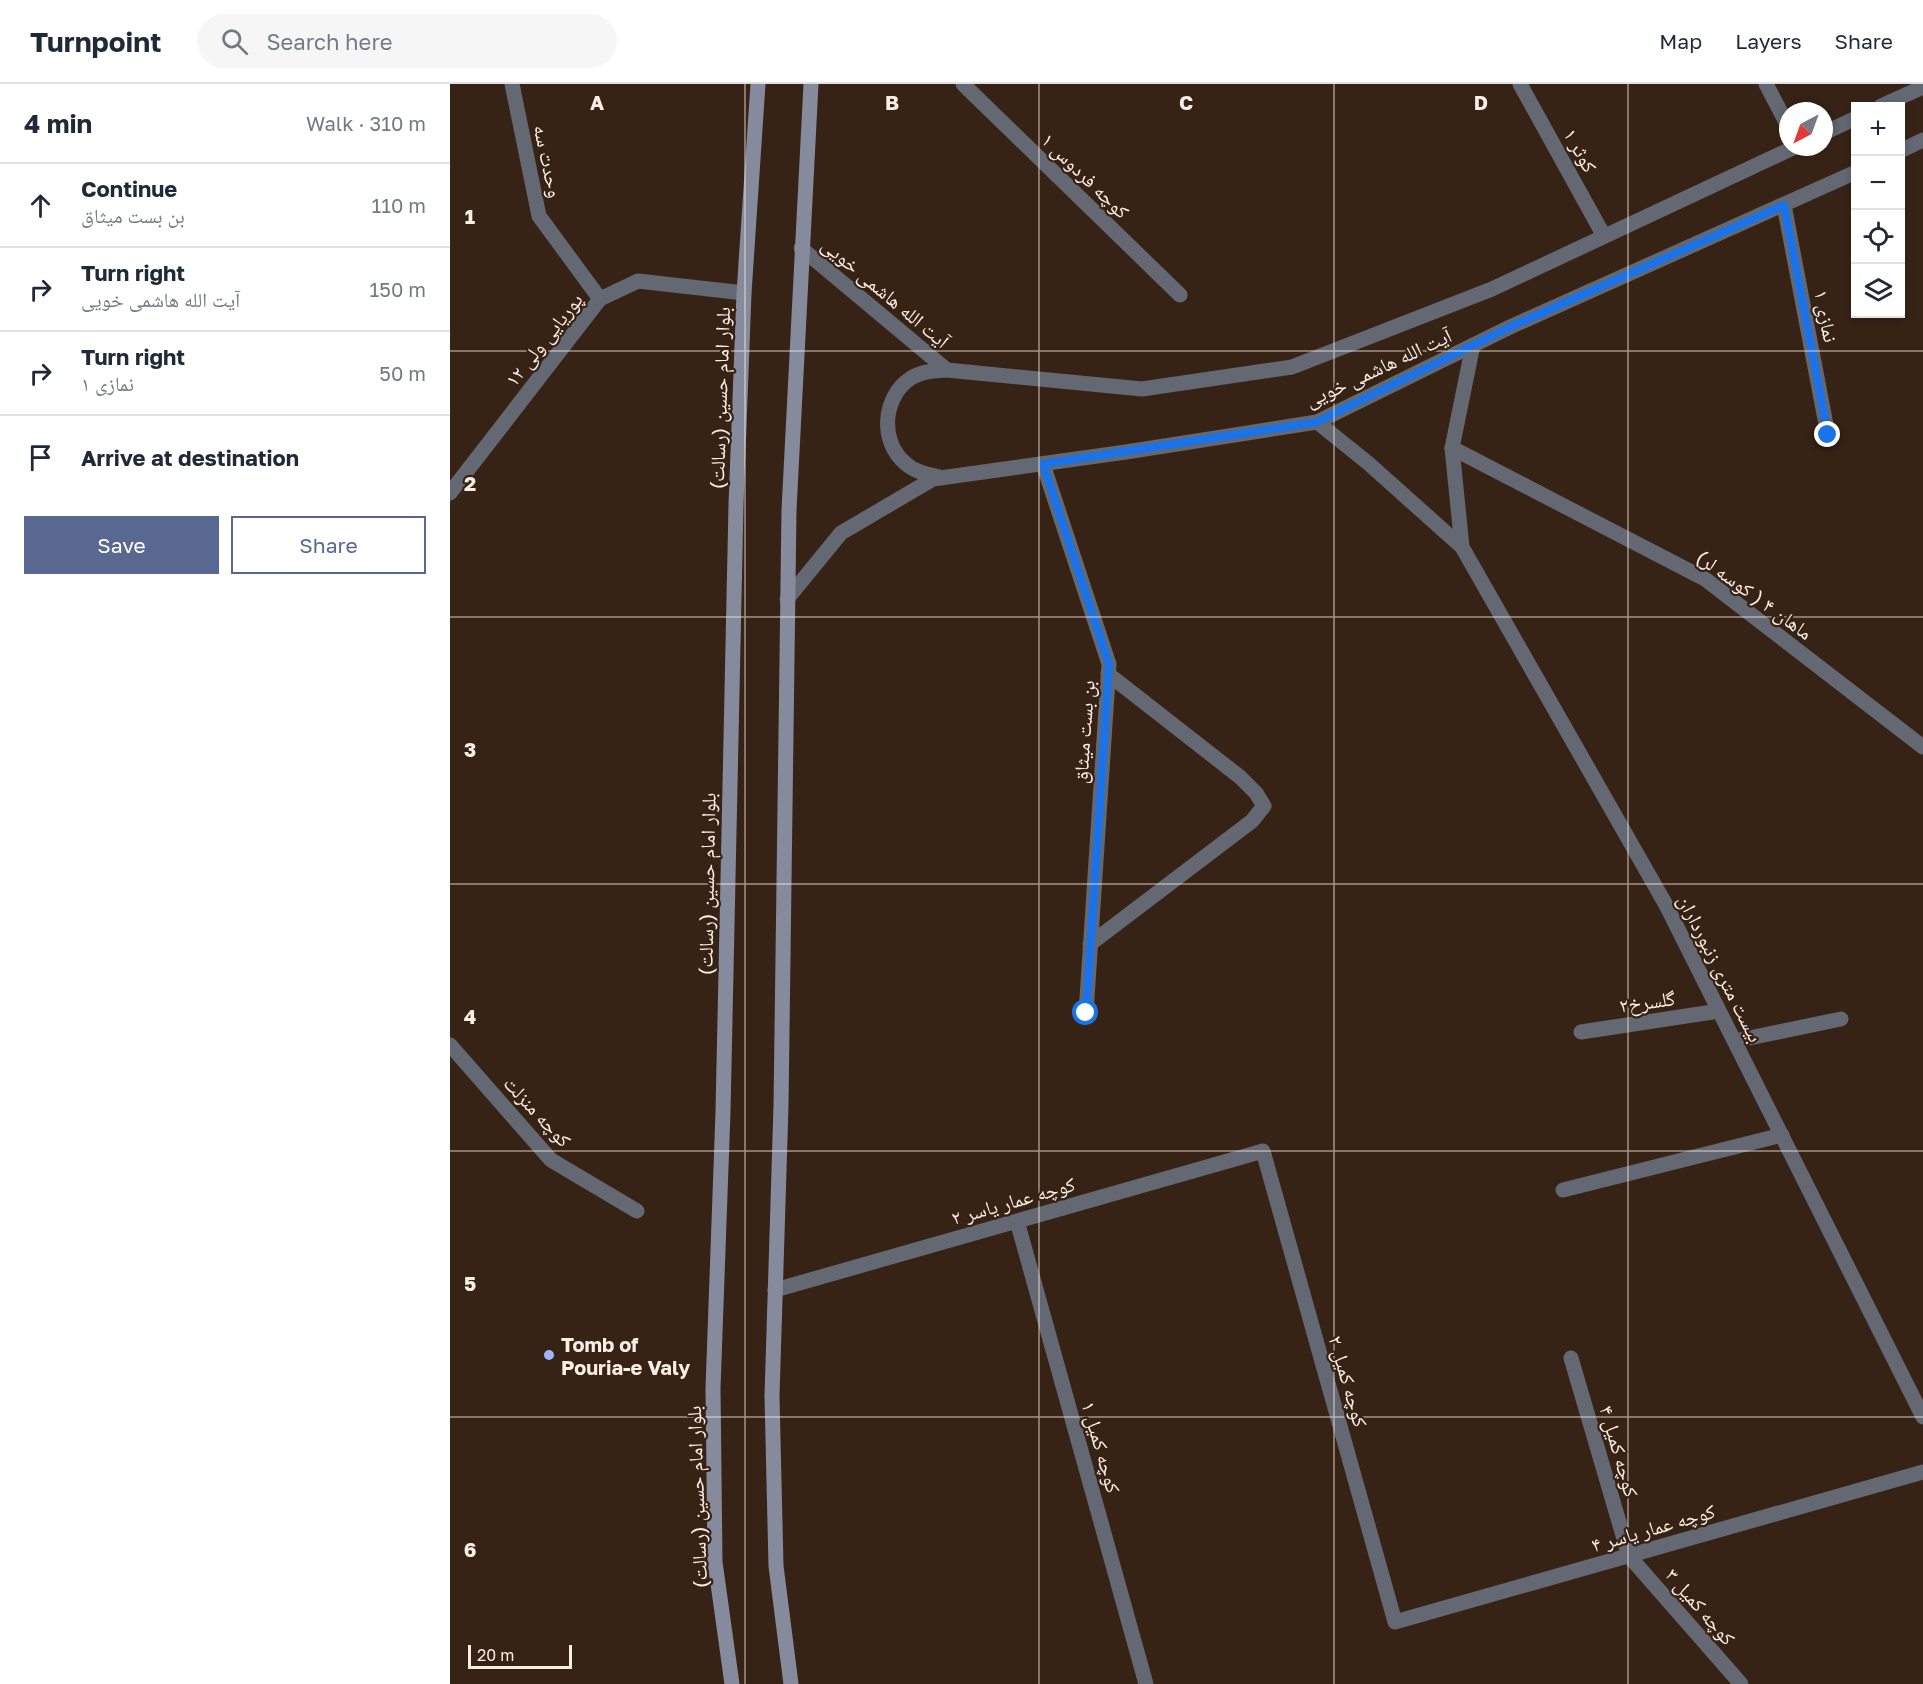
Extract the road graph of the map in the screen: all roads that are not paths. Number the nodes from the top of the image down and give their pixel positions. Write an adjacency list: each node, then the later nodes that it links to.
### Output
1 (512, 84): 21 (street, وحدت سه)
2 (758, 84): 19 (main road, بلوار امام حسین (رسالت))
3 (811, 84): 18 (main road)
4 (963, 84): 20 (street, کوچه فردوس ۱)
5 (1520, 84): 17 (street, کوثر ۱)
6 (1766, 84): 9 (street)
7 (1923, 87): 8 (street)
8 (1890, 102)
9 (1779, 109)
10 (1851, 120): 11 (street)
11 (1833, 129)
12 (1923, 140): 13 (street)
13 (1905, 149)
14 (1779, 154): 17 (street, آیت الله هاشمی خویی)
15 (1851, 174): 16 (street, آیت الله هاشمی خویی)
16 (1784, 205): 22 (street, آیت الله هاشمی خویی); 25 (street, نمازی ۱)
17 (1604, 236): 23 (street, آیت الله هاشمی خویی)
18 (801, 248): 23 (street, آیت الله هاشمی خویی); 31 (main road)
19 (744, 293): 21 (street, پوریایی ولی ۱۲); 52 (main road, بلوار امام حسین (رسالت))
20 (1180, 295)
21 (600, 298): 29 (street, پوریایی ولی ۱۲)
22 (1473, 345): 24 (street, آیت الله هاشمی خویی); 26 (street, بیست متری زنبورداران)
23 (947, 370): 28 (street)
24 (1317, 422): 27 (street, آیت الله هاشمی خویی); 30 (street, بیست متری زنبورداران)
25 (1828, 435)
26 (1452, 448): 30 (street, بیست متری زنبورداران); 33 (street, ماهان ۴ ( کوسه لر))
27 (1043, 464): 28 (street, آیت الله هاشمی خویی); 32 (street, بن بست میثاق)
28 (939, 477): 31 (street, آیت الله هاشمی خویی)
29 (450, 493)
30 (1462, 548): 35 (street, بیست متری زنبورداران)
31 (787, 599): 46 (main road)
32 (1108, 674): 34 (street, بن بست میثاق); 34 (street)
33 (1923, 747)
34 (1090, 944): 36 (street, بن بست میثاق)
35 (1719, 1011): 38 (street, گلسرخ۲); 39 (street, بیست متری زنبورداران)
36 (1086, 1013)
37 (1840, 1019): 39 (street)
38 (1581, 1032)
39 (1735, 1041): 41 (street, بیست متری زنبورداران)
40 (450, 1045): 44 (street, کوچه منزلت)
41 (1782, 1135): 43 (street); 48 (street, بیست متری زنبورداران)
42 (1263, 1151): 45 (street, کوچه عمار یاسر ۲); 51 (street, کوچه کمیل ۲)
43 (1563, 1190)
44 (637, 1211)
45 (1017, 1221): 46 (street, کوچه عمار یاسر ۲); 54 (street, کوچه کمیل ۱)
46 (775, 1290): 53 (main road)
47 (1571, 1358): 50 (street, کوچه کمیل ۴)
48 (1923, 1417)
49 (1923, 1472): 50 (street, کوچه عمار یاسر ۴)
50 (1629, 1556): 51 (street, کوچه عمار یاسر ۴); 55 (street, کوچه کمیل ۳)
51 (1395, 1622)
52 (732, 1684)
53 (791, 1684)
54 (1146, 1684)
55 (1741, 1684)

